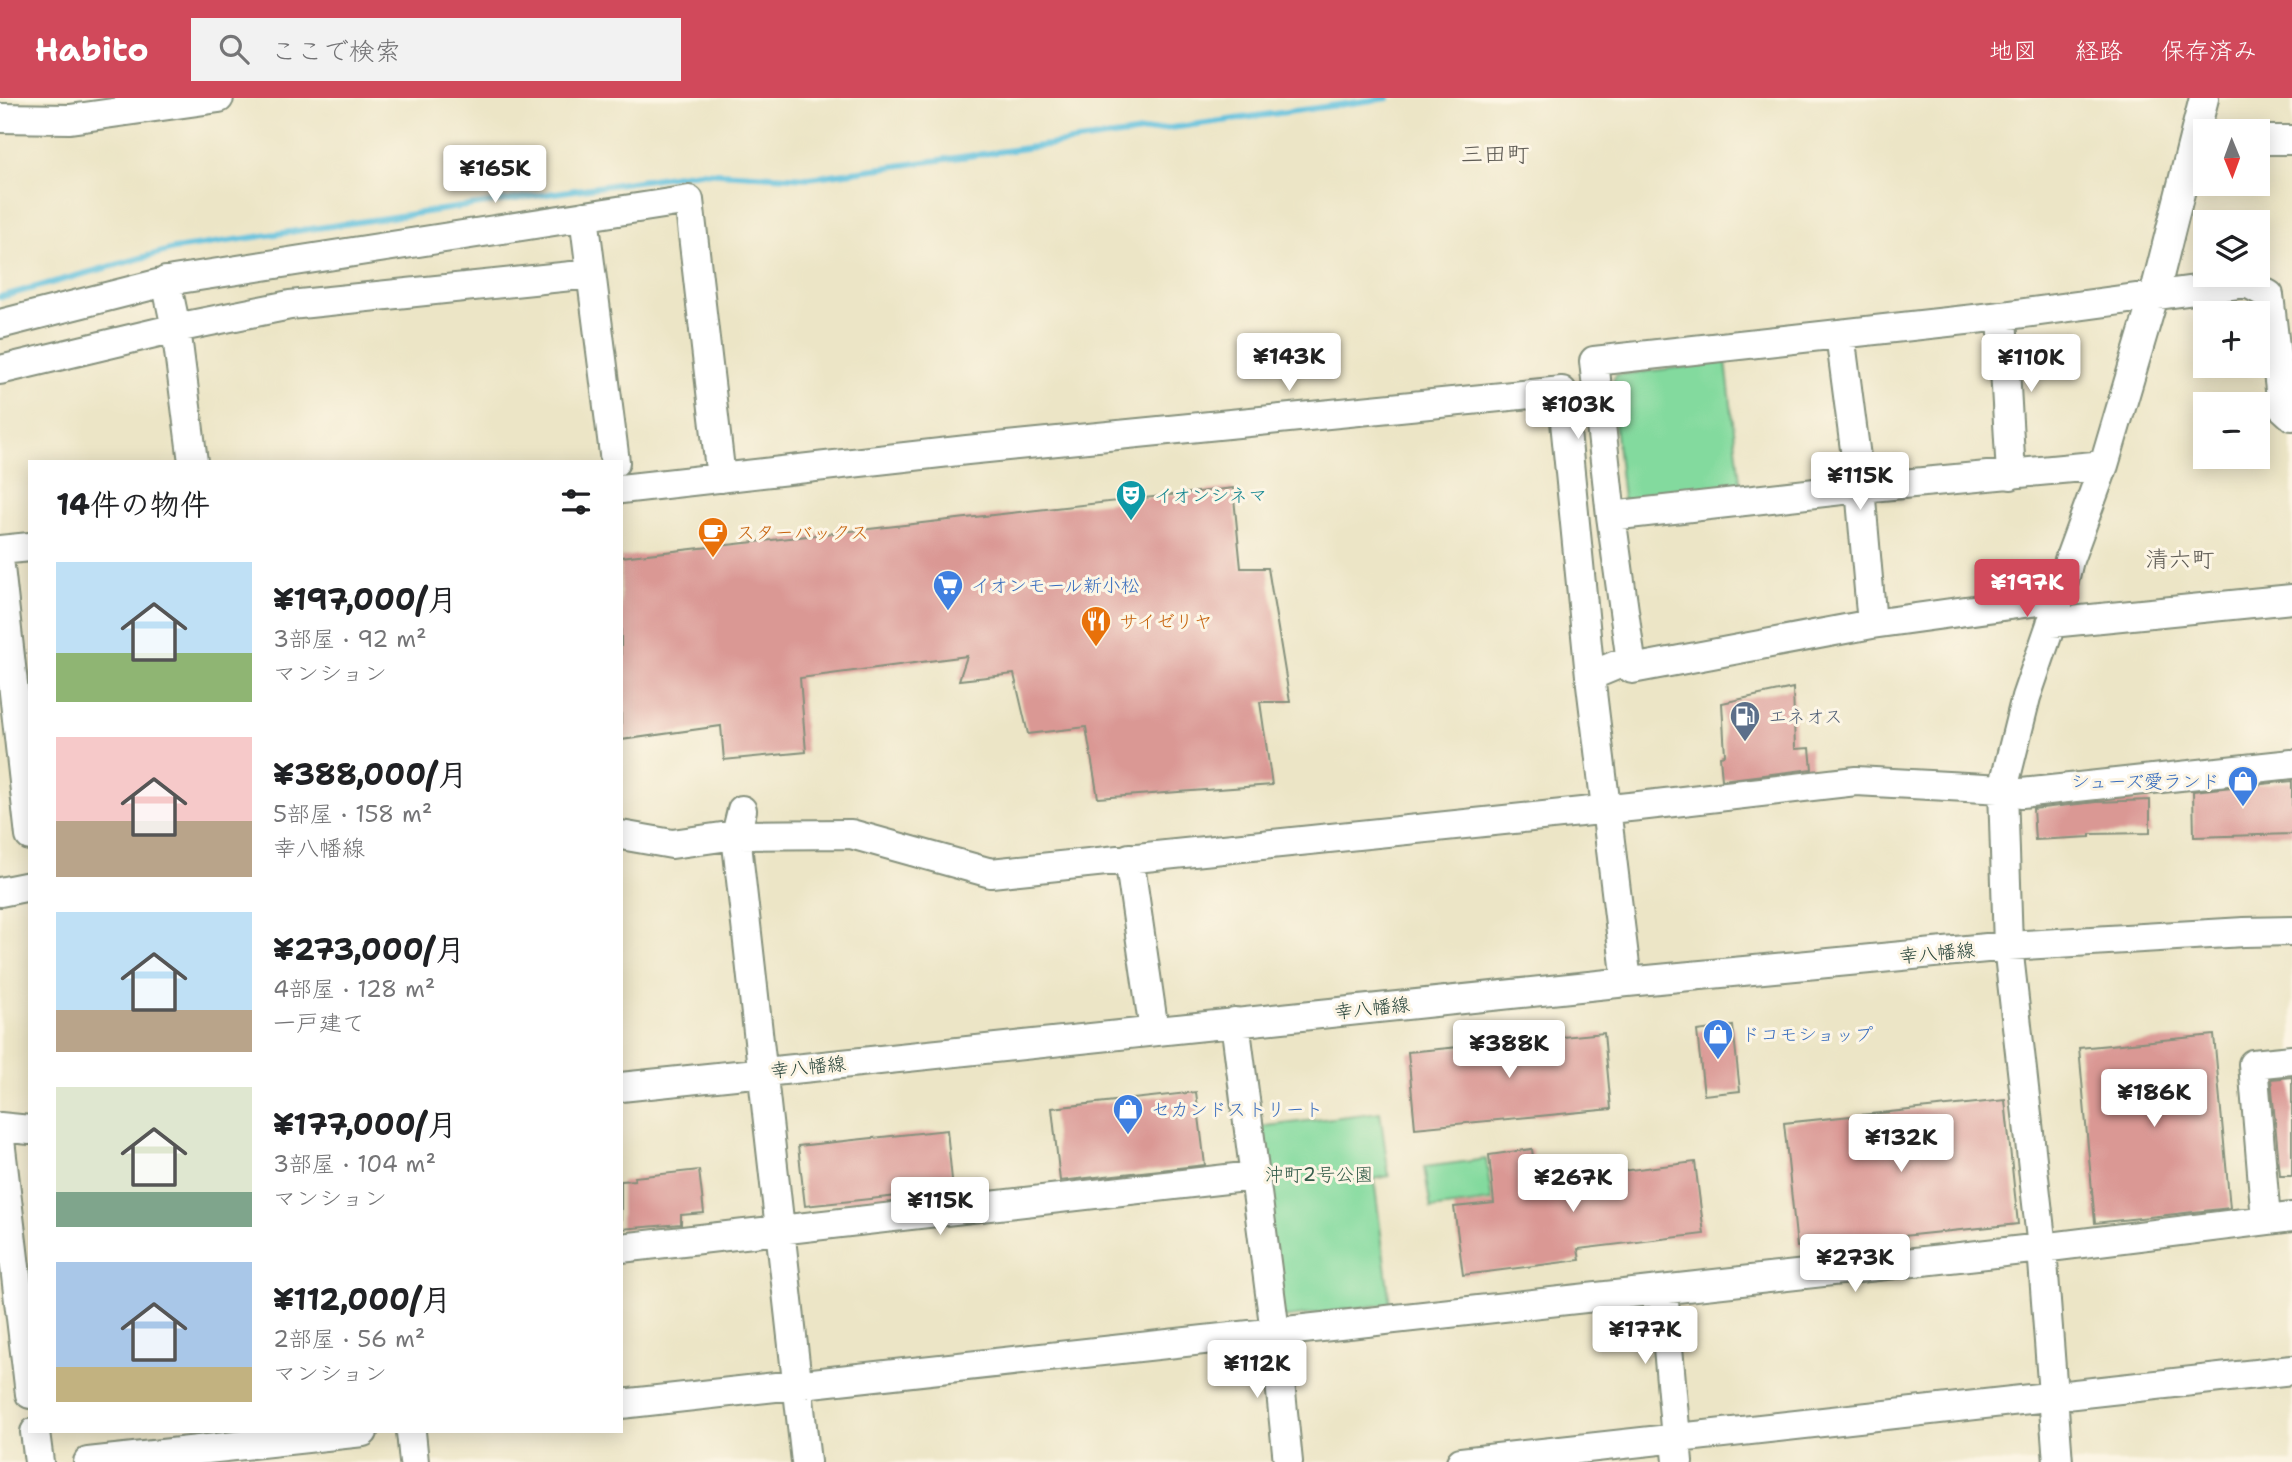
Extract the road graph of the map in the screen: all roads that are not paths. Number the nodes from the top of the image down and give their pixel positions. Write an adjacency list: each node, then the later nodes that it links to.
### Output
1 (219, 98): 3 (street)
2 (2204, 98): 4 (street)
3 (0, 118)
4 (2202, 119)
5 (2292, 140): 6 (street)
6 (2270, 141)
7 (2193, 163): 11 (street)
8 (584, 216): 9 (street); 10 (street); 22 (street)
9 (591, 274): 14 (street); 19 (street)
10 (166, 281): 13 (street); 14 (street)
11 (2154, 296): 12 (street); 17 (street); 20 (street)
12 (2002, 316): 15 (street); 21 (street)
13 (0, 324)
14 (176, 328): 16 (street); 18 (street)
15 (1840, 334): 23 (street); 25 (street)
16 (0, 370)
17 (2292, 416)
18 (193, 460)
19 (615, 460)
20 (2104, 465): 21 (street); 30 (street)
21 (2011, 475): 23 (street)
22 (721, 478): 24 (street); 33 (street)
23 (1860, 488): 25 (street); 31 (street)
24 (623, 489)
25 (1611, 516): 32 (street)
26 (28, 547): 27 (street)
27 (0, 550)
28 (0, 567): 37 (street)
29 (2292, 599): 30 (street)
30 (2056, 610): 31 (street); 35 (street)
31 (1871, 624): 32 (street)
32 (1631, 659): 33 (street)
33 (1590, 676): 36 (street)
34 (2292, 764): 35 (street)
35 (2003, 789): 36 (street); 44 (street)
36 (1607, 809): 40 (street); 45 (street)
37 (28, 818)
38 (739, 822): 39 (street); 40 (street); 49 (street)
39 (623, 835)
40 (1129, 858): 47 (street)
41 (28, 886): 42 (street)
42 (0, 892)
43 (2292, 931): 44 (street, 幸八幡線)
44 (2008, 946): 45 (street, 幸八幡線); 58 (street)
45 (1627, 982): 46 (street, 幸八幡線)
46 (1235, 1022): 47 (street, 幸八幡線); 54 (street)
47 (1154, 1031): 49 (street, 幸八幡線)
48 (2292, 1060): 55 (street)
49 (761, 1072): 50 (street, 幸八幡線); 56 (street)
50 (623, 1087)
51 (0, 1128): 52 (street)
52 (28, 1130)
53 (0, 1140): 60 (street)
54 (1253, 1176): 56 (street); 61 (street)
55 (2279, 1219): 58 (street)
56 (779, 1231): 57 (street); 64 (street)
57 (623, 1248)
58 (2042, 1248): 59 (street); 65 (street)
59 (1663, 1290): 61 (street); 70 (street)
60 (24, 1314): 62 (street)
61 (1275, 1332): 64 (street); 75 (street)
62 (28, 1367)
63 (2292, 1370): 65 (street)
64 (797, 1386): 66 (street); 74 (street)
65 (2054, 1396): 70 (street); 77 (street)
66 (623, 1404)
67 (35, 1433): 71 (street)
68 (354, 1433): 72 (street)
69 (411, 1433): 73 (street)
70 (1677, 1450): 76 (street)
71 (39, 1462)
72 (88, 1462)
73 (415, 1462)
74 (806, 1462)
75 (1289, 1462)
76 (1461, 1462)
77 (2058, 1462)

